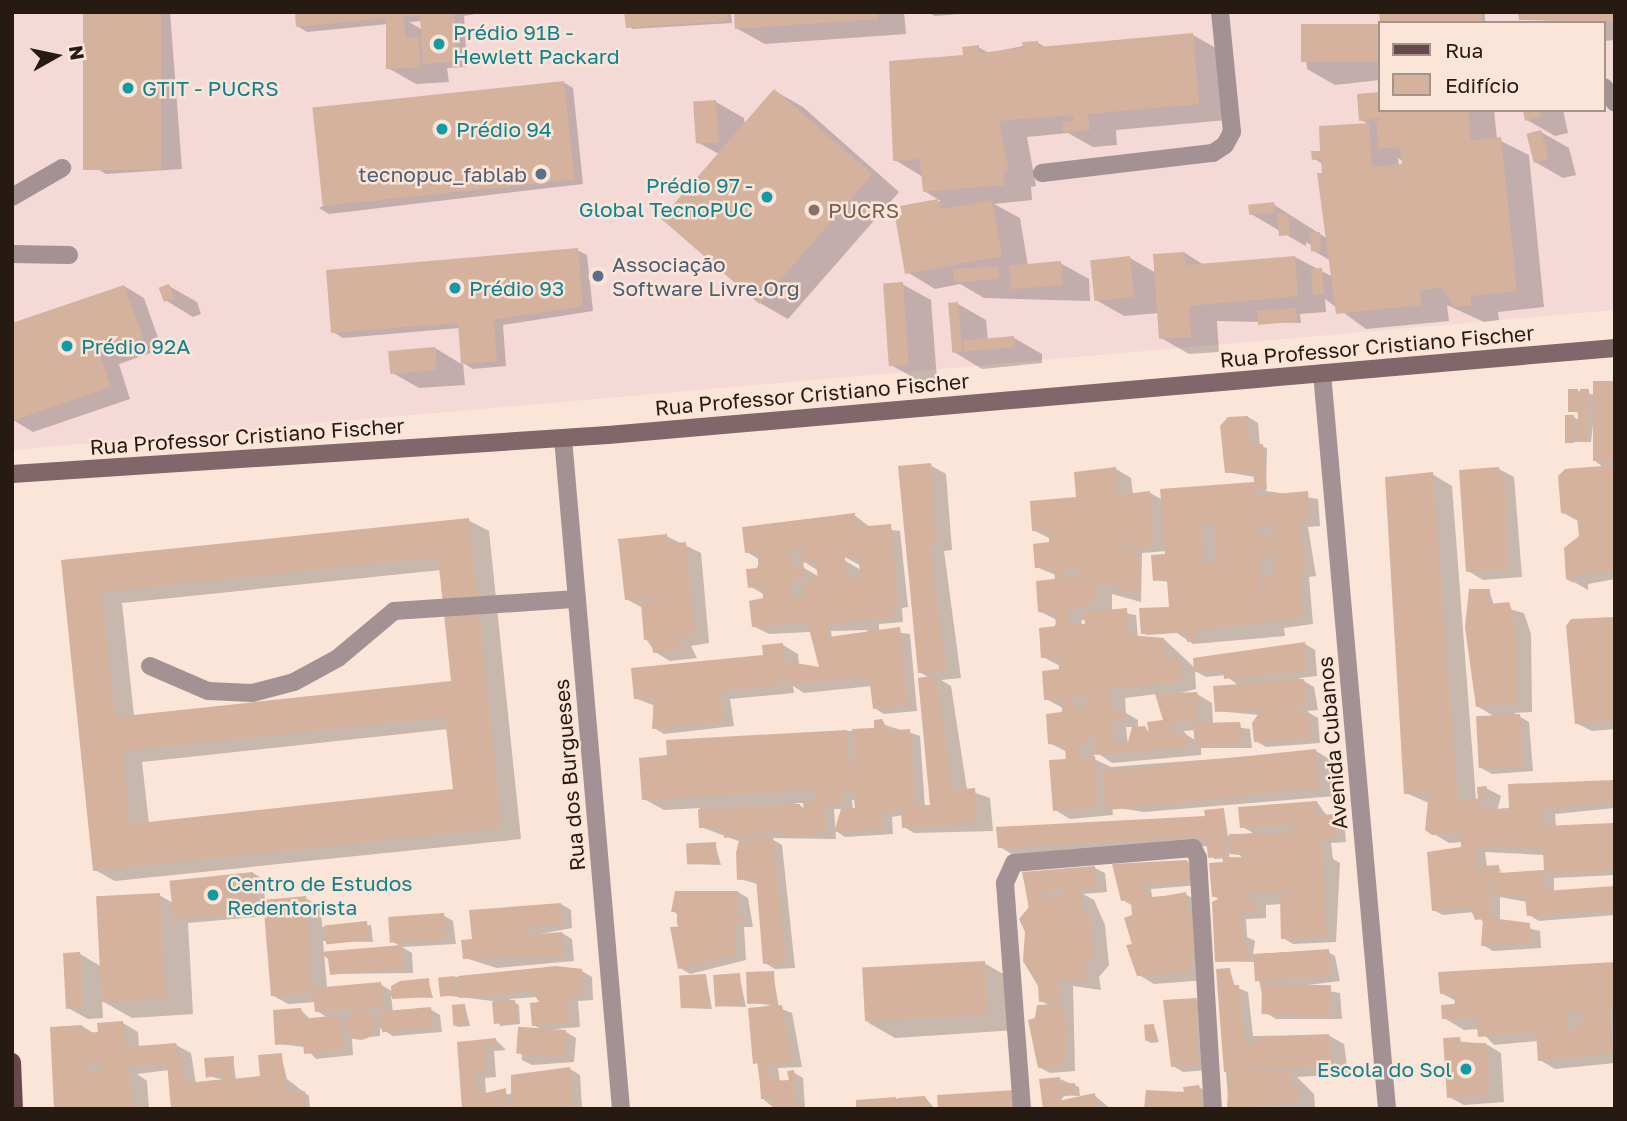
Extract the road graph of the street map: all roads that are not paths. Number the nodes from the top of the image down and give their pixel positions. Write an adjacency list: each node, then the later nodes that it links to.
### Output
1 (1220, 12): 3 (street)
2 (62, 168): 4 (street)
3 (1042, 173)
4 (12, 197)
5 (12, 254): 6 (street)
6 (69, 254)
7 (1615, 348): 8 (main road, Rua Professor Cristiano Fischer)
8 (1322, 373): 9 (main road, Rua Professor Cristiano Fischer); 18 (street, Avenida Cubanos)
9 (563, 438): 10 (main road, Rua Professor Cristiano Fischer); 11 (street, Rua dos Burgueses)
10 (12, 474)
11 (577, 599): 12 (street); 15 (street, Rua dos Burgueses)
12 (150, 666)
13 (12, 1062): 14 (main road)
14 (14, 1109)
15 (621, 1109)
16 (1022, 1109): 17 (street)
17 (1213, 1109)
18 (1387, 1109)

